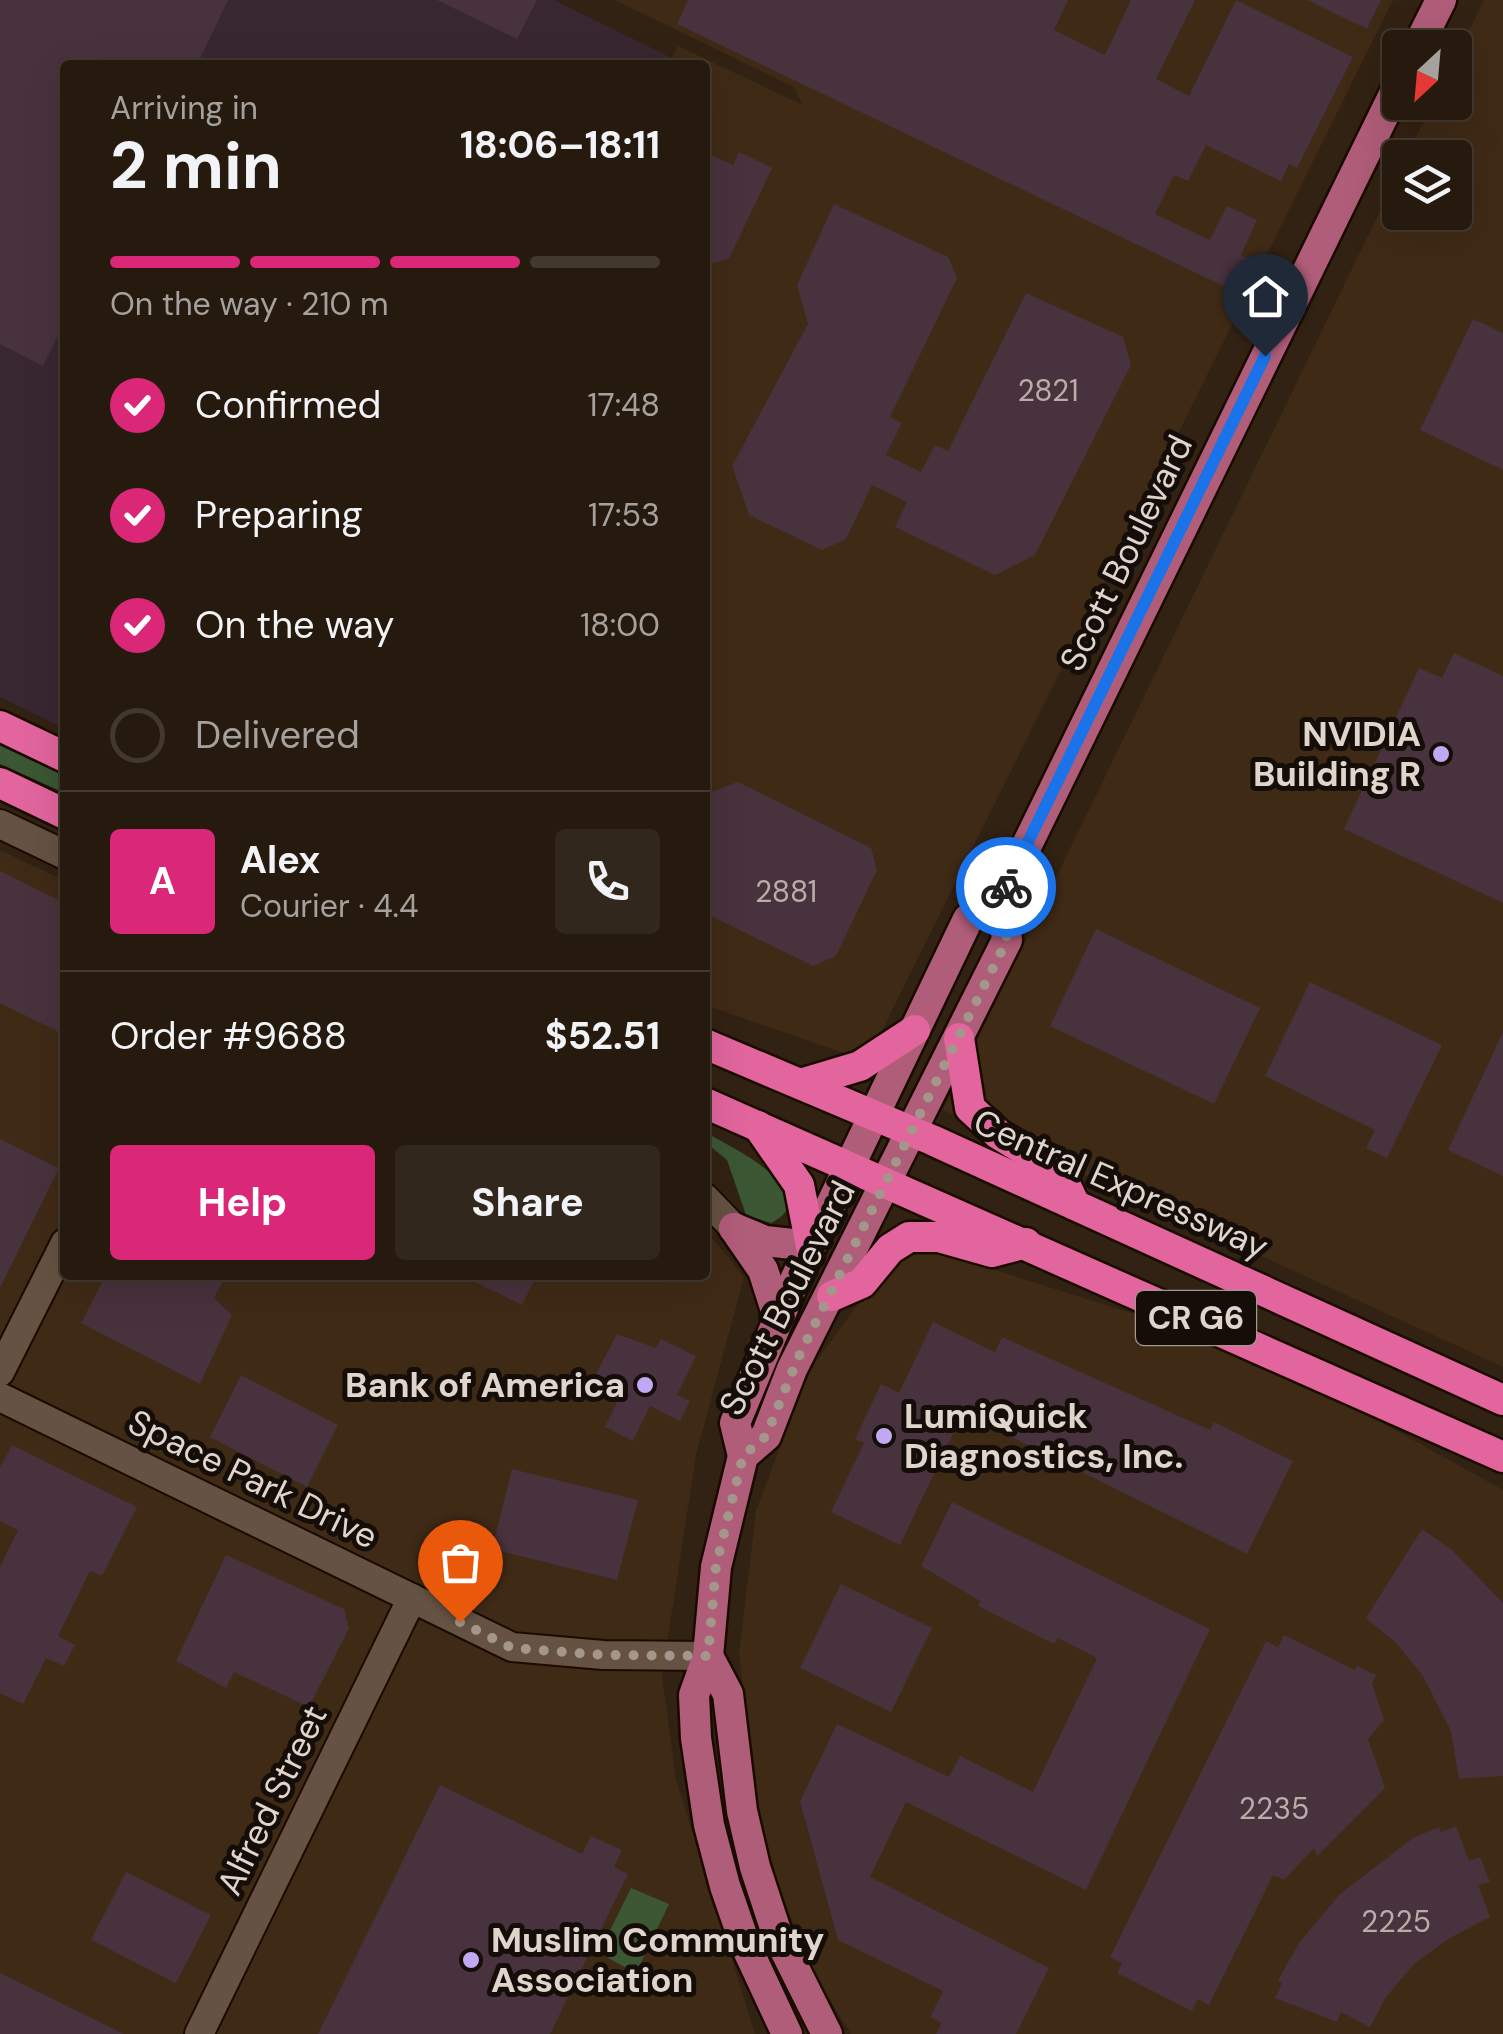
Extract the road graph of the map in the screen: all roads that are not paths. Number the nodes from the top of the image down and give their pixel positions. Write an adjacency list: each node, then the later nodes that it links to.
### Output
1 (1441, 0): 2 (main road)
2 (1426, 30)
3 (1382, 119): 10 (main road, Scott Boulevard)
4 (0, 726): 5 (highway)
5 (60, 755)
6 (0, 783): 7 (highway)
7 (60, 812)
8 (0, 824): 9 (street)
9 (60, 853)
10 (1001, 898): 11 (main road, Scott Boulevard); 12 (main road, Scott Boulevard)
11 (915, 1030): 14 (highway); 16 (main road, Scott Boulevard)
12 (959, 1038): 18 (main road, Scott Boulevard); 22 (highway)
13 (710, 1046): 14 (highway, Central Expressway / CR G6)
14 (800, 1084): 16 (highway, Central Expressway / CR G6)
15 (710, 1105): 17 (highway, CR G6)
16 (874, 1115): 18 (highway, Central Expressway / CR G6); 19 (main road, Scott Boulevard)
17 (758, 1126): 19 (highway, CR G6); 25 (highway)
18 (913, 1132): 20 (main road, Scott Boulevard); 22 (highway, Central Expressway / CR G6)
19 (850, 1165): 20 (highway, CR G6); 25 (main road, Scott Boulevard)
20 (888, 1181): 24 (highway, CR G6); 27 (main road, Scott Boulevard)
21 (710, 1203): 23 (street)
22 (1075, 1204): 31 (highway, Central Expressway / CR G6)
23 (734, 1228): 25 (main road); 28 (main road)
24 (1026, 1242): 27 (highway); 35 (highway, CR G6)
25 (811, 1246): 28 (main road, Scott Boulevard)
26 (60, 1253): 29 (street)
27 (832, 1296): 34 (main road, Scott Boulevard)
28 (778, 1317): 34 (main road, Scott Boulevard)
29 (0, 1372)
30 (1503, 1374): 31 (highway)
31 (1463, 1381): 33 (highway, Central Expressway / CR G6)
32 (0, 1398): 36 (street, Space Park Drive)
33 (1503, 1400)
34 (743, 1456): 37 (main road, Scott Boulevard)
35 (1503, 1456)
36 (412, 1598): 37 (street, Space Park Drive); 38 (street, Alfred Street)
37 (708, 1656): 39 (main road, Scott Boulevard); 40 (main road, Scott Boulevard)
38 (200, 2034)
39 (787, 2034)
40 (827, 2034)

